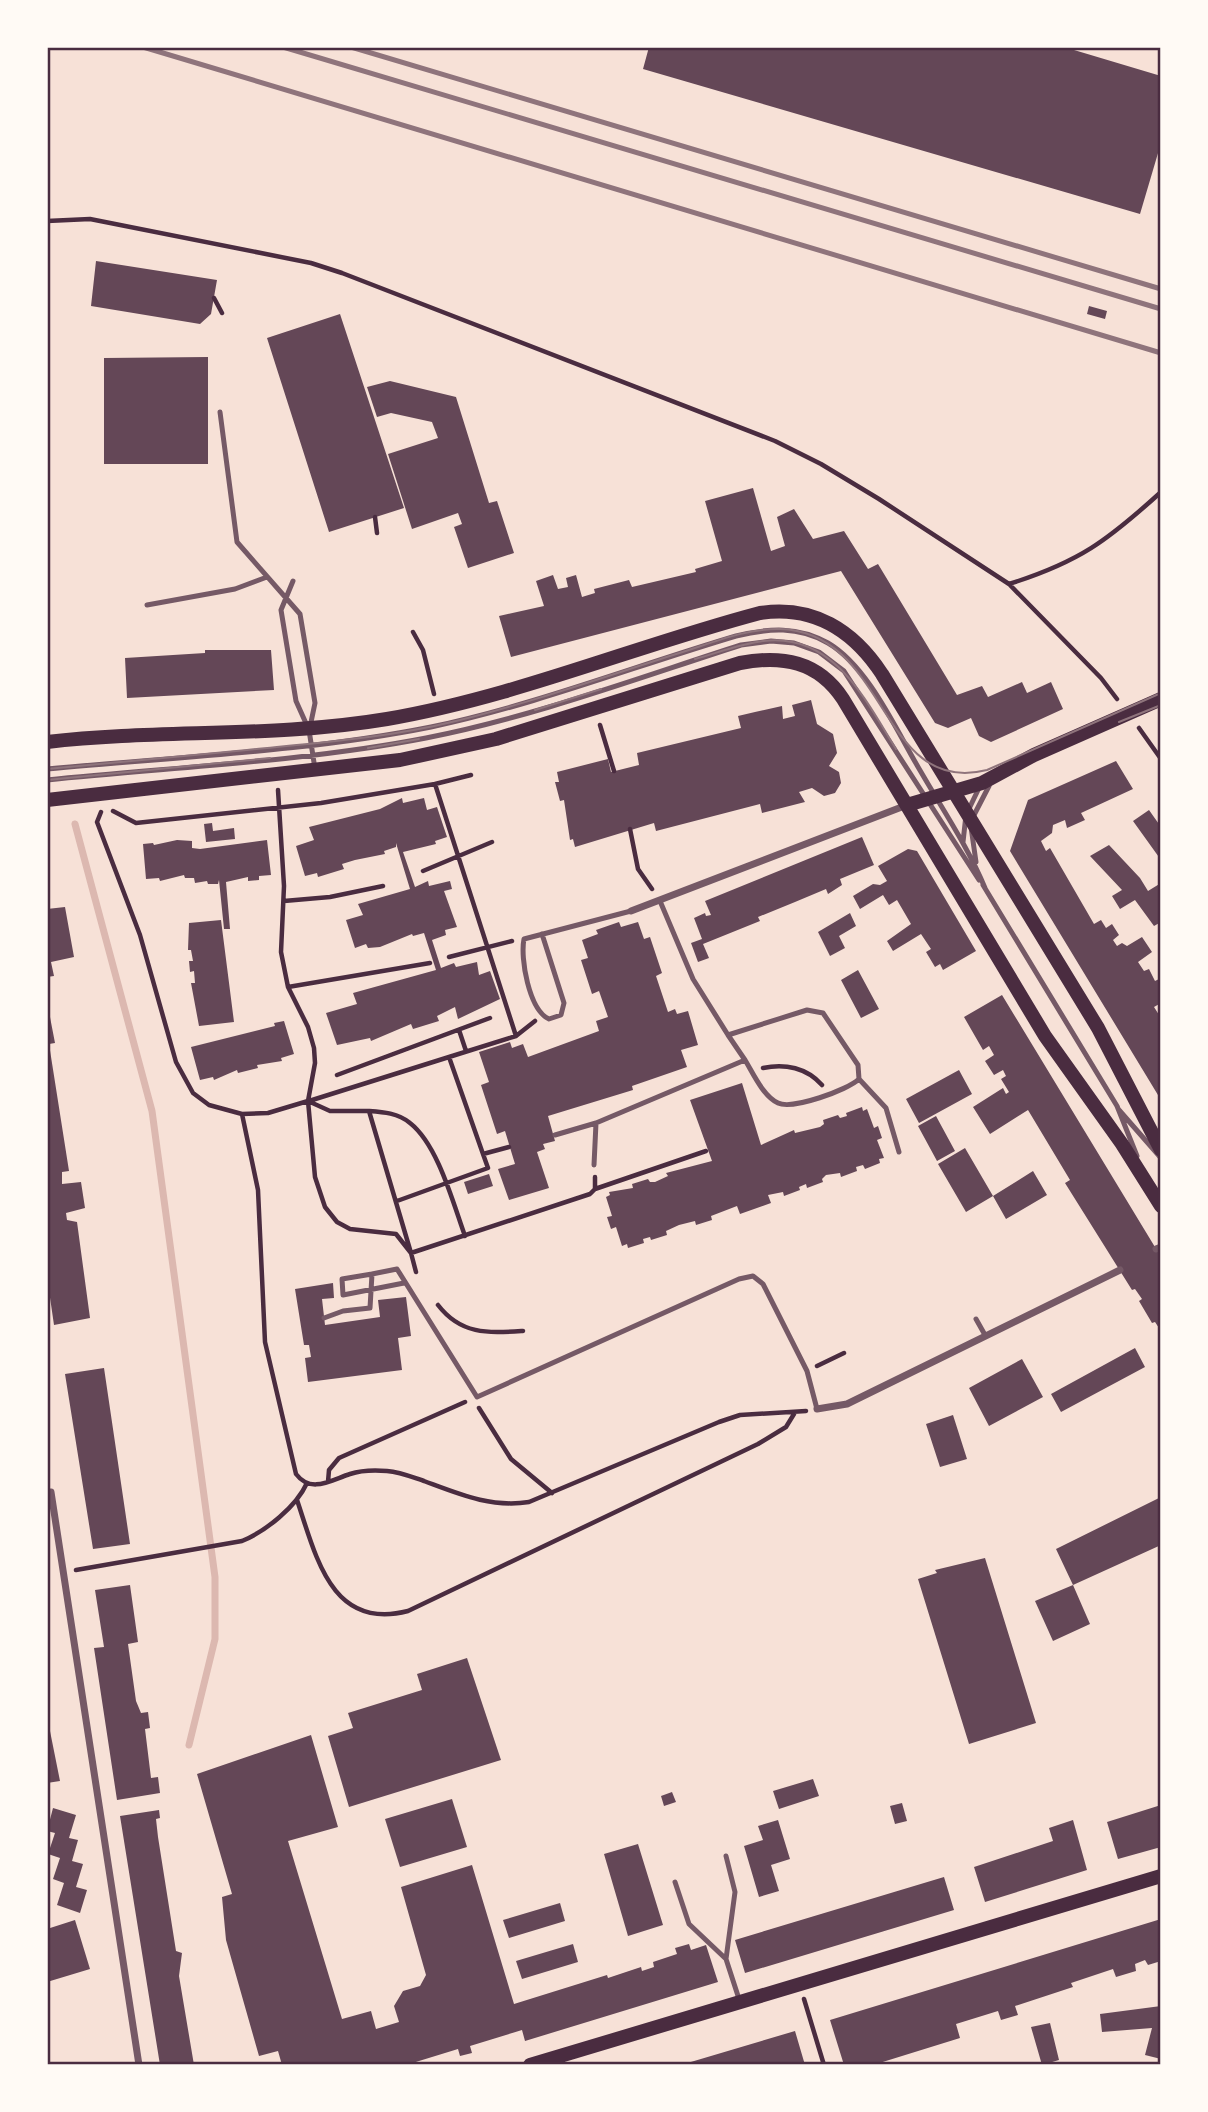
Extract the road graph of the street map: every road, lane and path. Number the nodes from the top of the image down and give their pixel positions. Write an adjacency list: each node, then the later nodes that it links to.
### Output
1 (47, 220): 10 (path)
2 (214, 298): 3 (path)
3 (222, 313)
4 (220, 412): 8 (lane)
5 (1161, 492): 10 (path)
6 (375, 517): 7 (path)
7 (377, 533)
8 (267, 577): 11 (lane); 12 (lane)
9 (292, 581): 11 (lane)
10 (1009, 584): 17 (path)
11 (285, 598): 19 (lane); 19 (lane)
12 (147, 605)
13 (413, 632): 15 (path)
14 (1161, 699): 17 (main road)
15 (437, 708): 19 (main road); 32 (main road)
16 (594, 708): 25 (path); 26 (main road); 35 (main road)
17 (1128, 712): 24 (main road)
18 (1137, 725): 22 (path)
19 (310, 737): 20 (main road); 21 (lane); 23 (lane); 33 (lane)
20 (47, 742)
21 (313, 754): 26 (lane); 29 (lane); 33 (lane)
22 (1161, 759)
23 (47, 769)
24 (1003, 770): 30 (main road); 37 (lane)
25 (614, 771)
26 (315, 772): 28 (main road)
27 (471, 775): 31 (path)
28 (277, 776): 34 (main road); 36 (path)
29 (47, 780)
30 (982, 783): 32 (main road); 37 (lane)
31 (435, 784): 36 (path); 41 (path)
32 (954, 792): 33 (main road); 37 (main road)
33 (932, 798): 35 (main road); 40 (lane); 44 (lane)
34 (47, 800)
35 (907, 805): 46 (street); 80 (main road)
36 (280, 807): 45 (path); 69 (path)
37 (970, 817): 40 (lane); 44 (lane); 73 (main road)
38 (630, 829): 46 (path)
39 (492, 842): 41 (path)
40 (963, 844): 44 (lane)
41 (457, 856): 42 (path); 50 (path)
42 (423, 871)
43 (383, 886): 45 (path)
44 (985, 888): 67 (lane)
45 (284, 901): 53 (path)
46 (660, 901): 47 (street); 58 (lane)
47 (631, 911): 48 (lane)
48 (542, 933): 49 (lane); 54 (lane)
49 (524, 939): 50 (path); 54 (lane)
50 (487, 947): 51 (path); 57 (path)
51 (449, 957)
52 (430, 963): 53 (path)
53 (288, 987): 66 (path)
54 (542, 1016): 57 (path)
55 (489, 1018): 56 (path)
56 (459, 1030): 59 (path); 63 (path)
57 (516, 1035): 59 (path)
58 (728, 1035): 61 (lane); 64 (lane)
59 (466, 1051): 60 (path)
60 (449, 1057): 66 (path); 76 (path)
61 (745, 1060): 62 (lane); 70 (lane)
62 (753, 1072): 65 (path); 65 (lane)
63 (337, 1075)
64 (859, 1079): 65 (lane); 75 (lane)
65 (827, 1095)
66 (308, 1101): 68 (path); 69 (path); 85 (path)
67 (1117, 1107): 77 (lane); 80 (lane)
68 (369, 1111): 79 (path); 82 (path)
69 (242, 1114): 105 (path)
70 (596, 1123): 71 (lane); 78 (lane)
71 (555, 1135)
72 (509, 1147): 76 (path)
73 (1161, 1150)
74 (706, 1151): 81 (path)
75 (900, 1152)
76 (483, 1154): 79 (path)
77 (1161, 1158)
78 (594, 1165): 81 (path)
79 (446, 1184): 82 (path); 86 (path)
80 (1150, 1188): 83 (main road)
81 (595, 1189): 86 (path)
82 (397, 1201): 84 (path)
83 (1161, 1206)
84 (405, 1227): 85 (path); 87 (path)
85 (396, 1234): 87 (path)
86 (465, 1236): 87 (path)
87 (411, 1253): 89 (path)
88 (1120, 1270): 100 (street)
89 (416, 1272): 91 (path); 92 (path)
90 (372, 1274): 91 (lane); 93 (lane); 94 (lane)
91 (403, 1281): 93 (lane); 102 (lane)
92 (423, 1281)
93 (374, 1291): 94 (lane); 96 (lane)
94 (343, 1295): 96 (lane)
95 (435, 1300): 99 (path)
96 (343, 1311): 97 (lane)
97 (324, 1318)
98 (976, 1319): 100 (lane)
99 (523, 1331)
100 (985, 1335): 103 (street)
101 (844, 1353): 102 (path)
102 (807, 1371): 103 (lane)
103 (817, 1409): 104 (path)
104 (794, 1413): 108 (path); 109 (path)
105 (307, 1483): 106 (path); 109 (path)
106 (328, 1483): 108 (path); 108 (path)
107 (51, 1492): 110 (street)
108 (552, 1493)
109 (297, 1500): 110 (path)
110 (64, 1572): 117 (street)
111 (726, 1856): 114 (lane)
112 (1161, 1876): 115 (main road)
113 (675, 1882): 114 (lane)
114 (726, 1959): 116 (lane)
115 (799, 1984): 116 (main road); 119 (path)
116 (740, 2003): 118 (main road)
117 (139, 2065)
118 (530, 2065)
119 (824, 2065)

